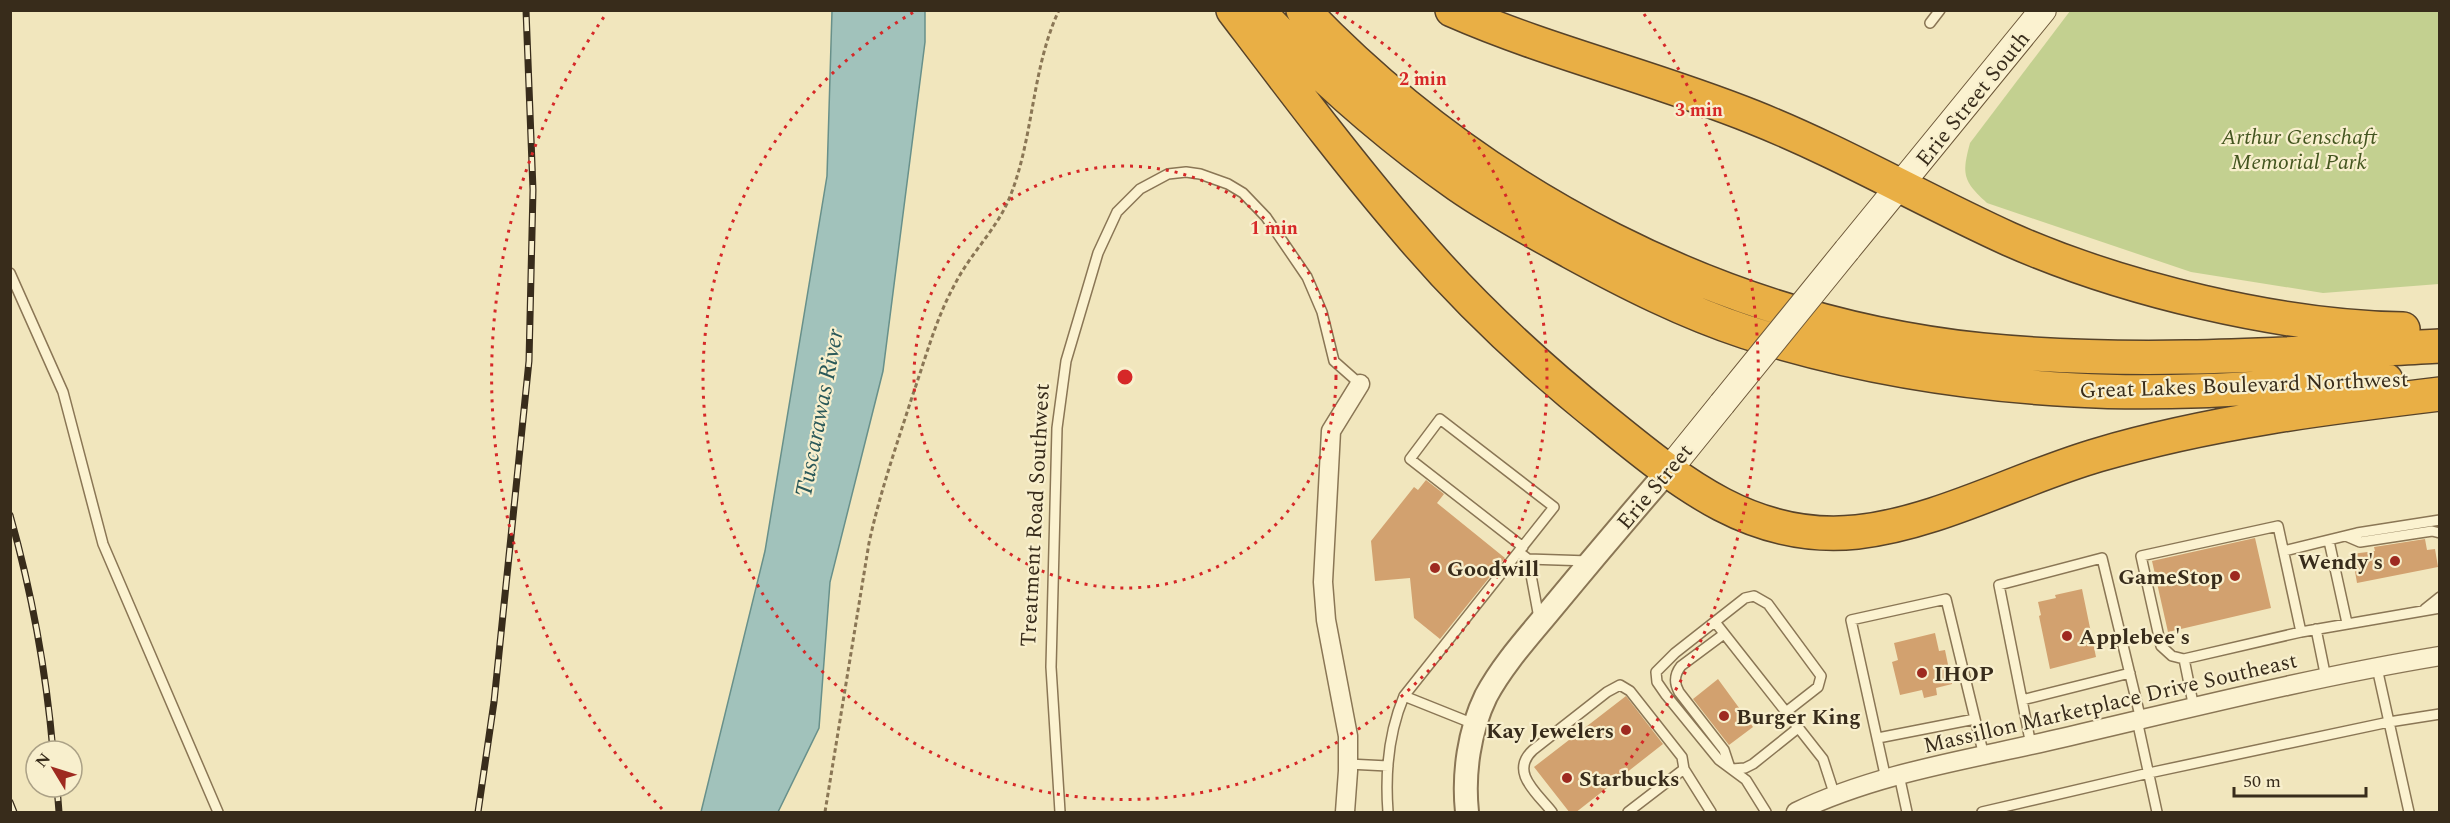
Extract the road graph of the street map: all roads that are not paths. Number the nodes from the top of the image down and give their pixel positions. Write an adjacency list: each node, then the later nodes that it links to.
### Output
1 (1233, 10): 15 (highway)
2 (1257, 10): 12 (highway, Great Lakes Boulevard Northwest)
3 (1303, 10): 11 (highway, Great Lakes Boulevard Northwest)
4 (1452, 10): 8 (highway)
5 (1940, 10): 7 (lane)
6 (2043, 10): 8 (main road, Erie Street South)
7 (1930, 23)
8 (1900, 186): 10 (highway); 15 (main road, Erie Street, bridge)
9 (10, 273): 59 (lane)
10 (2439, 330)
11 (2439, 346)
12 (2439, 377)
13 (1360, 384): 51 (street, Treatment Road Southwest); 60 (lane, Treatment Road Southwest)
14 (2439, 394): 15 (highway)
15 (1667, 472): 23 (street, Erie Street)
16 (2439, 520): 18 (lane)
17 (2439, 533): 18 (lane)
18 (2346, 536): 19 (lane)
19 (2329, 541): 21 (lane); 29 (lane)
20 (1521, 550): 20 (lane); 22 (lane); 38 (lane)
21 (2284, 551): 31 (lane); 34 (lane)
22 (1528, 559): 23 (lane); 27 (lane)
23 (1590, 561): 27 (street, Erie Street)
24 (2439, 597): 26 (lane)
25 (2439, 608): 26 (lane)
26 (2423, 610): 29 (lane)
27 (1540, 622): 46 (street, Erie Street)
28 (1715, 622): 32 (lane); 41 (lane); 53 (lane)
29 (2347, 623): 30 (lane)
30 (2316, 629): 31 (lane); 37 (lane)
31 (2301, 632): 34 (lane)
32 (1724, 634): 41 (lane); 53 (lane)
33 (2439, 656): 35 (street, Massillon Marketplace Drive Southeast)
34 (2184, 659): 40 (lane)
35 (2377, 668): 37 (street, Massillon Marketplace Drive Southeast); 45 (lane)
36 (2130, 673): 39 (lane); 39 (lane); 44 (lane)
37 (2326, 678): 40 (street, Massillon Marketplace Drive Southeast)
38 (1404, 696): 46 (lane); 52 (lane)
39 (2022, 700): 49 (lane)
40 (2194, 708): 44 (street, Massillon Marketplace Drive Southeast)
41 (1786, 712): 47 (lane)
42 (2439, 714): 45 (lane)
43 (1975, 719): 48 (lane); 48 (lane); 50 (lane)
44 (2139, 720): 49 (street, Massillon Marketplace Drive Southeast); 55 (lane)
45 (2389, 722): 55 (lane); 71 (lane)
46 (1476, 725): 63 (street, Erie Street)
47 (1798, 728): 53 (lane); 57 (lane)
48 (1878, 738): 56 (lane)
49 (2031, 745): 50 (street, Massillon Marketplace Drive Southeast)
50 (1984, 756): 56 (street, Massillon Marketplace Drive Southeast)
51 (1348, 764): 52 (lane); 61 (street, Treatment Road Southwest)
52 (1388, 766): 62 (lane)
53 (1730, 768): 66 (lane)
54 (1684, 769): 58 (lane); 64 (lane); 65 (lane)
55 (2148, 773): 69 (lane); 70 (lane)
56 (1893, 777): 57 (street, Massillon Marketplace Drive Southeast); 68 (lane)
57 (1835, 796): 67 (street, Massillon Marketplace Drive Southeast)
58 (1709, 812)
59 (218, 813)
60 (1060, 813)
61 (1345, 813)
62 (1388, 813)
63 (1467, 813)
64 (1552, 813)
65 (1628, 813)
66 (1766, 813)
67 (1796, 813)
68 (1907, 813)
69 (1982, 813)
70 (2157, 813)
71 (2409, 813)

